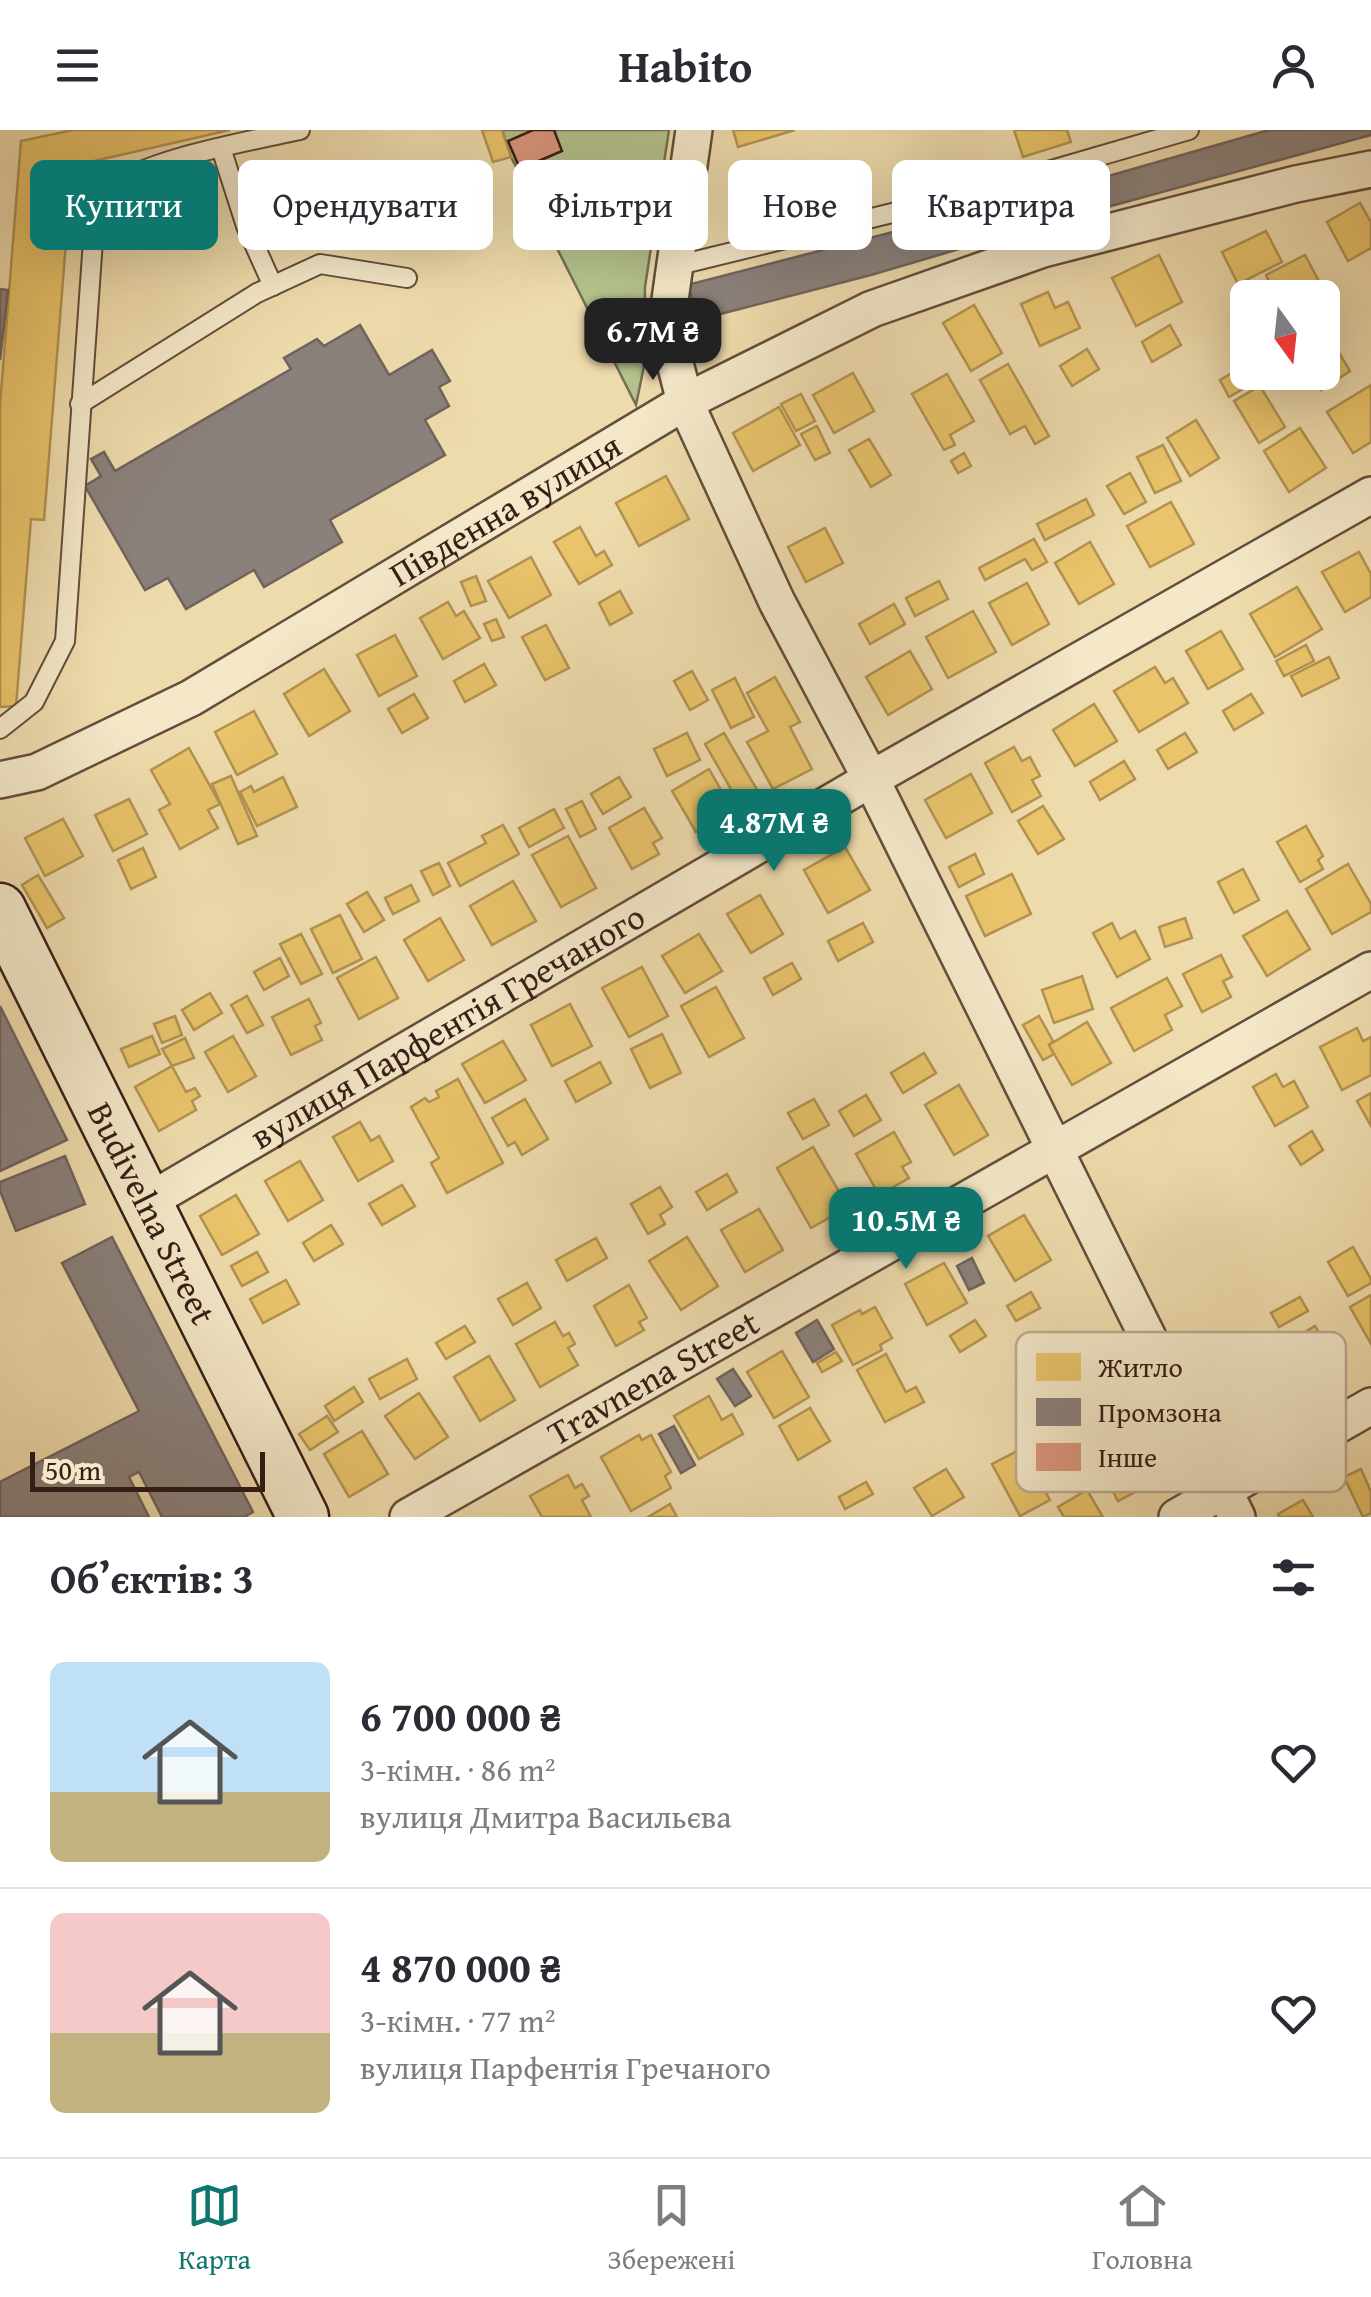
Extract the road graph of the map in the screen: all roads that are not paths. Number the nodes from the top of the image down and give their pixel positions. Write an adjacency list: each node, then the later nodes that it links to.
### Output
1 (300, 130): 4 (lane)
2 (694, 130): 6 (street)
3 (1189, 130): 6 (lane)
4 (221, 148): 8 (lane); 10 (lane)
5 (1371, 169): 9 (street, Південна вулиця)
6 (675, 266): 9 (street)
7 (408, 278): 8 (lane)
8 (273, 286): 10 (lane)
9 (685, 402): 13 (street); 14 (street, Південна вулиця)
10 (80, 404): 12 (lane)
11 (1371, 494): 13 (street, вулиця Парфентія Гречаного)
12 (0, 729)
13 (872, 779): 17 (street); 18 (street, вулиця Парфентія Гречаного)
14 (0, 780)
15 (0, 909): 18 (street, Budivelna Street)
16 (1371, 970): 17 (street, Travnena Street)
17 (1057, 1150): 19 (street); 24 (street, Travnena Street)
18 (147, 1202): 23 (street, Budivelna Street)
19 (1146, 1332)
20 (1371, 1406): 21 (street)
21 (1346, 1424)
22 (1231, 1504): 25 (street)
23 (303, 1517)
24 (408, 1517)
25 (1177, 1517)

